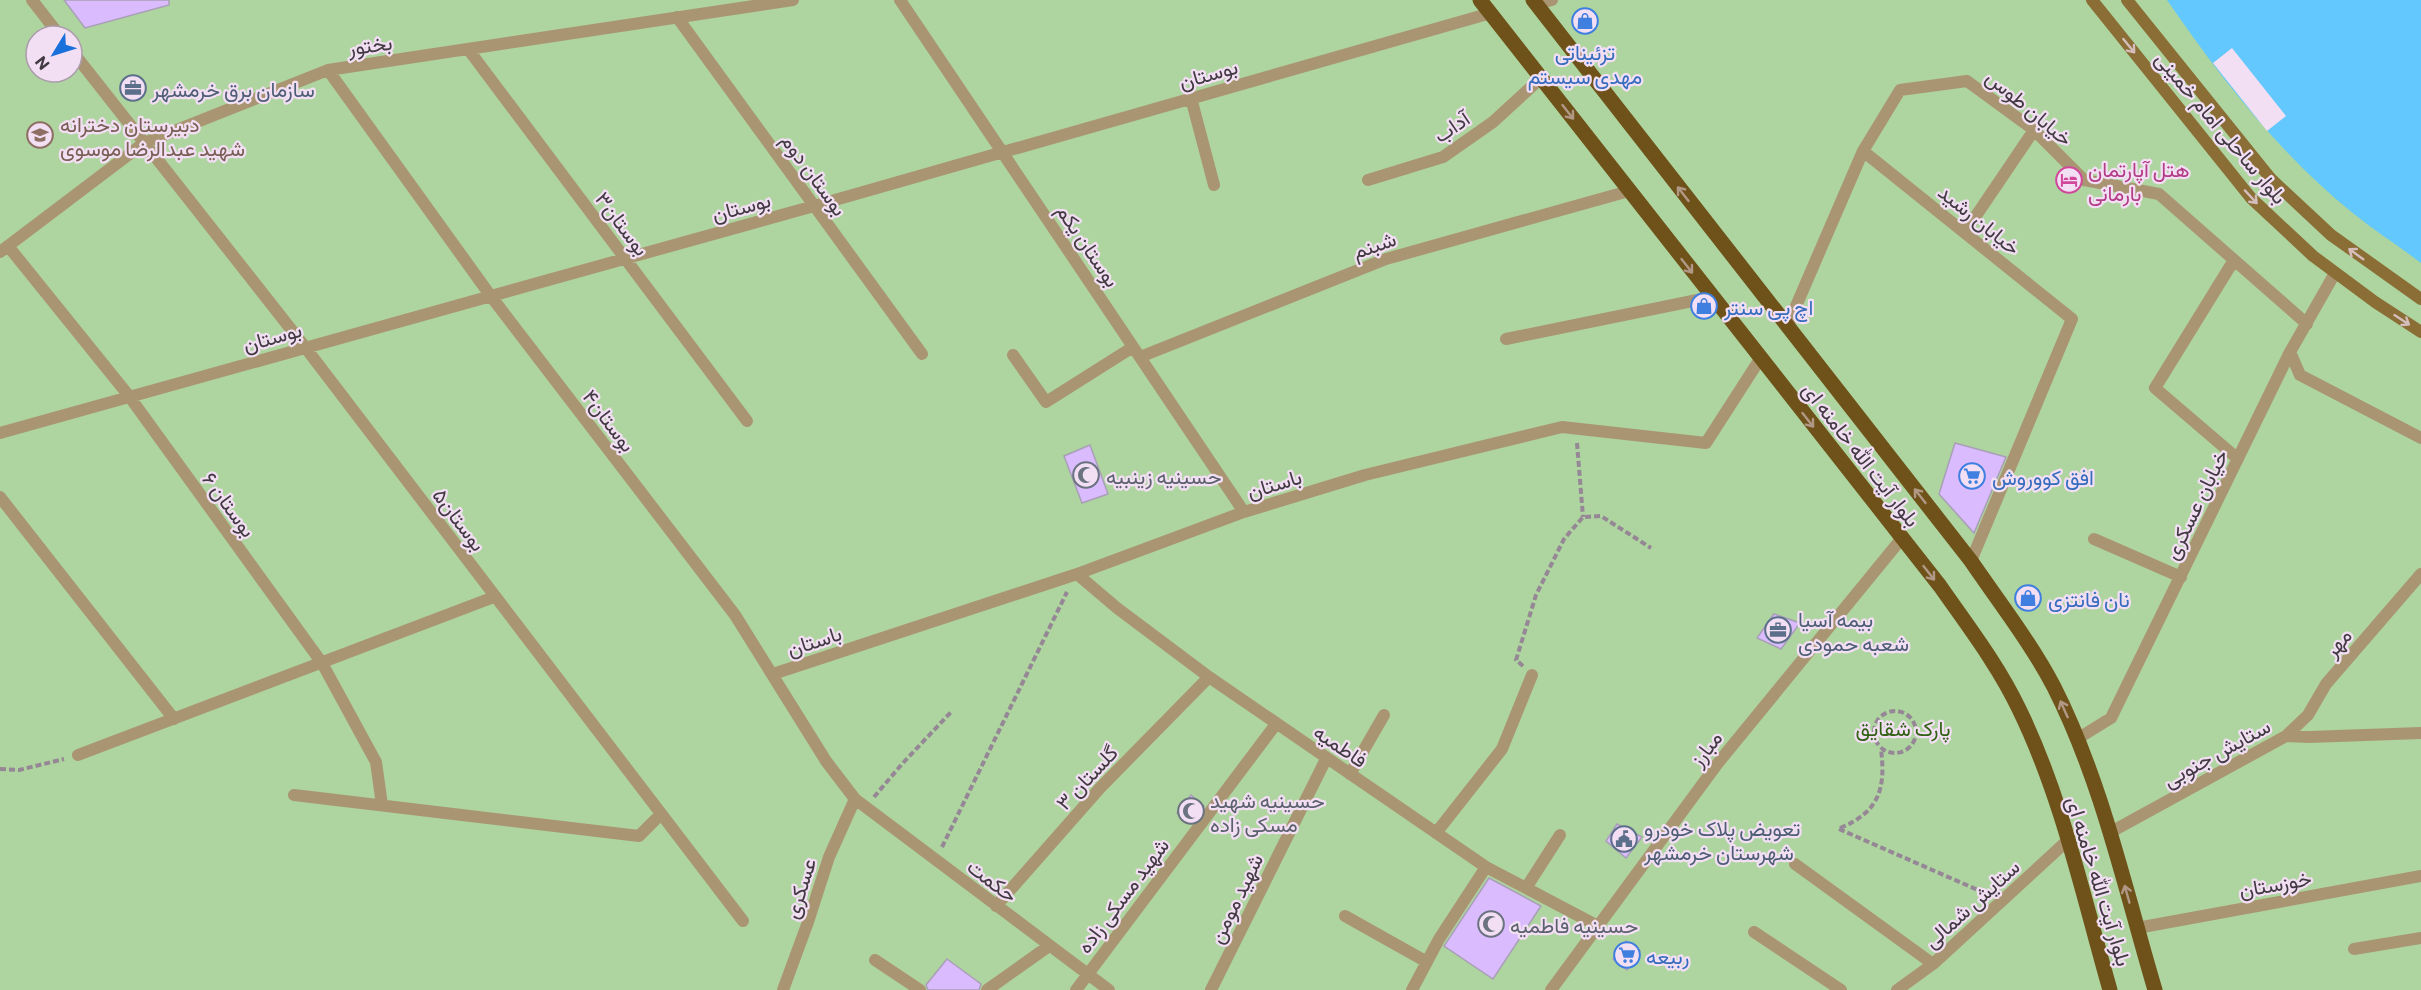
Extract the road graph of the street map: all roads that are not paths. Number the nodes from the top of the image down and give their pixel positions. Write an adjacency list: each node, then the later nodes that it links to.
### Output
1 (32, 0): 11 (street)
2 (794, 0): 10 (street, بختور)
3 (900, 0): 19 (street, بوستان یکم)
4 (1480, 0): 9 (main road, بلوار آیت الله خامنه ای)
5 (1552, 0): 8 (street)
6 (2092, 0): 29 (main road, بلوار ساحلی امام خمینی, one-way to 29)
7 (2127, 0): 32 (main road, بلوار ساحلی امام خمینی, one-way to 7)
8 (1534, 2): 34 (main road, بلوار آیت الله خامنه ای, one-way to 8)
9 (1491, 13): 15 (main road, بلوار آیت الله خامنه ای); 16 (street, بوستان)
10 (677, 17): 12 (street, بختور); 24 (street, بوستان دوم)
11 (51, 24)
12 (468, 49): 14 (street, بختور); 27 (street, بوستان۳)
13 (84, 66): 18 (street, بوستان۵)
14 (328, 70): 18 (street, بختور); 30 (street, بوستان۴)
15 (1541, 78): 21 (street, آداب); 23 (main road, بلوار آیت الله خامنه ای, one-way to 23)
16 (1191, 98): 19 (street, بوستان); 22 (street)
17 (2034, 130): 20 (street, خیابان طوس); 25 (street); 28 (street, خیابان طوس)
18 (144, 143): 26 (street, بختور); 37 (street, بوستان۵)
19 (1002, 151): 24 (street, بوستان); 38 (street, بوستان یکم)
20 (1863, 151): 25 (street, خیابان رشید); 34 (street, خیابان طوس)
21 (1368, 180)
22 (1214, 184)
23 (1629, 191): 31 (main road, بلوار آیت الله خامنه ای, one-way to 31); 38 (street, شبنم)
24 (814, 206): 27 (street, بوستان); 40 (street, بوستان دوم)
25 (1965, 231): 52 (street, خیابان رشید)
26 (4, 249): 43 (street, بوستان ۶)
27 (625, 258): 30 (street, بوستان); 44 (street, بوستان۳)
28 (2234, 260): 33 (street, خیابان طوس); 47 (street)
29 (2335, 273): 33 (street, خیابان عسکری); 35 (main road, بلوار ساحلی امام خمینی, one-way to 35)
30 (489, 295): 37 (street, بوستان); 58 (street, بوستان۴)
31 (1712, 297): 36 (street); 42 (main road, بلوار آیت الله خامنه ای)
32 (2421, 299)
33 (2307, 324): 39 (street, خیابان عسکری)
34 (1787, 327): 52 (main road, بلوار آیت الله خامنه ای, one-way to 34)
35 (2421, 332)
36 (1506, 339)
37 (305, 347): 43 (street, بوستان); 56 (street, بوستان۵)
38 (1136, 352): 41 (street, شبنم); 49 (street, بوستان یکم)
39 (2290, 352): 46 (street); 47 (street, خیابان عسکری)
40 (922, 354)
41 (1013, 355)
42 (1760, 359): 49 (street, باستان); 50 (main road, بلوار آیت الله خامنه ای, one-way to 50)
43 (129, 396): 45 (street, بوستان); 57 (street, بوستان ۶)
44 (747, 421)
45 (0, 432)
46 (2421, 438)
47 (2238, 459): 55 (street, خیابان عسکری)
48 (0, 497): 62 (street)
49 (1244, 512): 53 (street, باستان)
50 (1902, 538): 77 (main road, بلوار آیت الله خامنه ای, one-way to 77); 85 (street, مبارز)
51 (2094, 538): 55 (street)
52 (1971, 561): 66 (main road, بلوار آیت الله خامنه ای, one-way to 52)
53 (1077, 573): 58 (street, باستان); 60 (street, فاطمیه)
54 (2421, 574): 65 (street, مهر)
55 (2181, 577): 66 (street, خیابان عسکری)
56 (494, 597): 57 (street); 73 (street, بوستان۵)
57 (322, 663): 62 (street); 72 (street, بوستان ۶)
58 (773, 674): 71 (street, بوستان۴)
59 (1532, 675): 74 (street)
60 (1209, 677): 63 (street, فاطمیه); 82 (street, گلستان ۳)
61 (1384, 715): 69 (street)
62 (174, 719): 67 (street)
63 (1275, 724): 68 (street, فاطمیه); 94 (street, شهید مسکی زاده)
64 (2421, 733): 65 (street, ستایش جنوبی)
65 (2286, 736): 75 (street, ستایش جنوبی)
66 (2077, 739): 75 (main road, بلوار آیت الله خامنه ای)
67 (78, 755)
68 (1326, 759): 69 (street, فاطمیه); 100 (street, شهید مومن)
69 (1350, 774): 74 (street, فاطمیه)
70 (294, 795): 72 (street)
71 (855, 799): 82 (street, حکمت); 95 (street, عسکری)
72 (382, 805): 73 (street)
73 (661, 814): 84 (street, بوستان۵)
74 (1436, 833): 79 (street, فاطمیه)
75 (2109, 833): 86 (main road, بلوار آیت الله خامنه ای, one-way to 75)
76 (1560, 835): 81 (street)
77 (2067, 841): 93 (street, ستایش شمالی); 105 (main road, بلوار آیت الله خامنه ای)
78 (1795, 864): 93 (street)
79 (1486, 867): 81 (street, فاطمیه); 92 (street)
80 (2421, 876): 86 (street, خوزستان)
81 (1526, 888): 85 (street, فاطمیه)
82 (996, 906): 89 (street, حکمت)
83 (1346, 916): 92 (street)
84 (743, 921)
85 (1598, 926): 102 (street, مبارز)
86 (2137, 928): 106 (main road, بلوار آیت الله خامنه ای)
87 (1754, 932): 103 (street)
88 (2421, 938): 90 (street)
89 (1048, 946): 94 (street, حکمت); 97 (street)
90 (2354, 949)
91 (875, 960): 96 (street)
92 (1427, 962): 101 (street)
93 (1933, 964): 104 (street, ستایش شمالی)
94 (1086, 975): 98 (street, شهید مسکی زاده); 99 (street, حکمت)
95 (783, 990)
96 (920, 990)
97 (987, 990)
98 (1076, 990)
99 (1108, 990)
100 (1211, 990)
101 (1412, 990)
102 (1551, 990)
103 (1841, 990)
104 (1897, 990)
105 (2110, 990)
106 (2155, 990)

